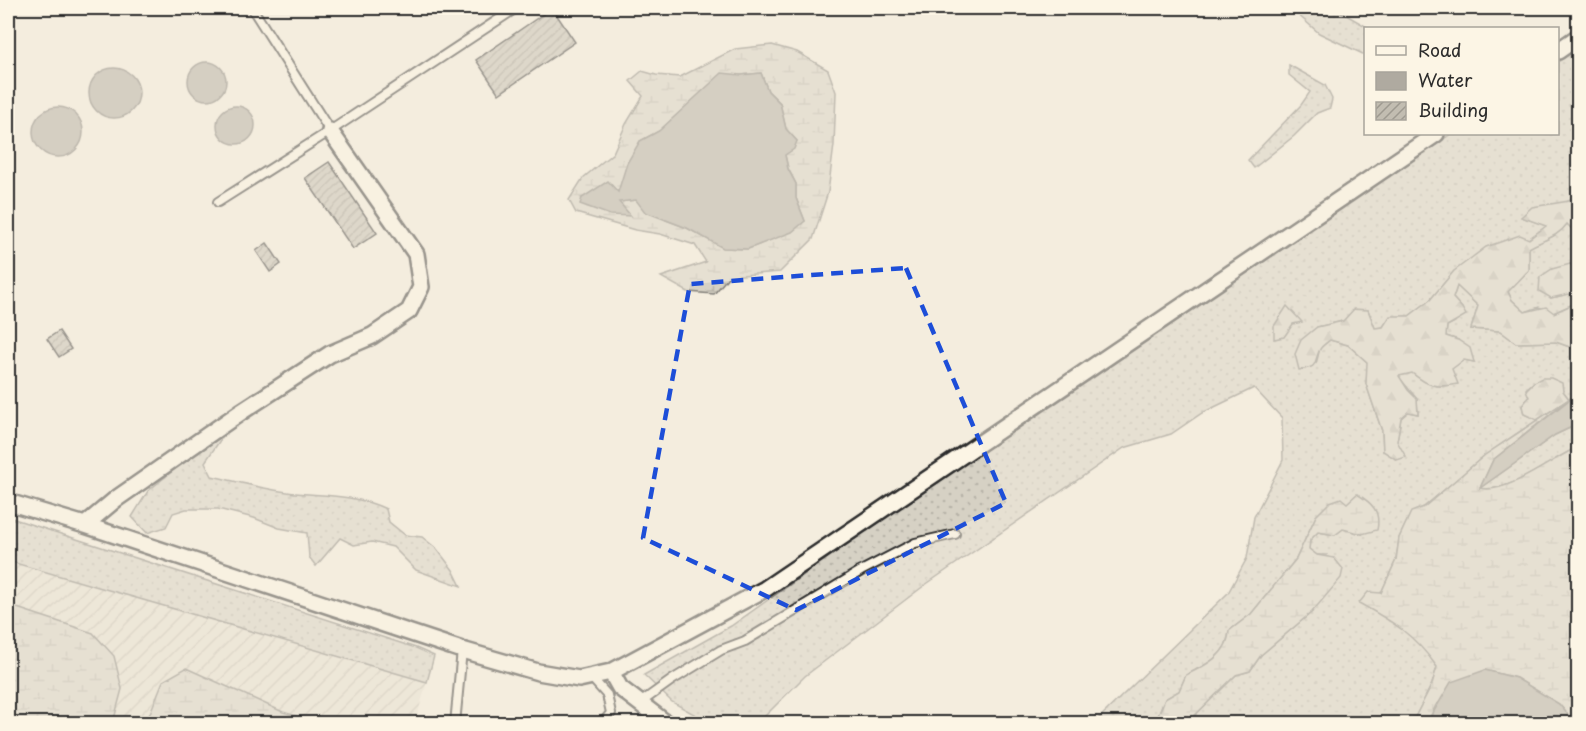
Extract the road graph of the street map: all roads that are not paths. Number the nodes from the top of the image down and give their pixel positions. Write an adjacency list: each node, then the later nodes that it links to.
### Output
1 (252, 8): 5 (lane)
2 (516, 8): 5 (lane)
3 (1578, 37): 4 (street)
4 (1559, 50)
5 (330, 131): 7 (lane); 9 (street)
6 (1435, 135): 12 (street)
7 (218, 202)
8 (8, 502): 9 (street)
9 (85, 525): 11 (street)
10 (955, 534): 14 (lane)
11 (462, 650): 13 (street); 15 (lane)
12 (611, 672): 13 (street); 14 (street)
13 (591, 677): 16 (lane)
14 (640, 703): 17 (street)
15 (455, 723)
16 (602, 723)
17 (667, 723)

